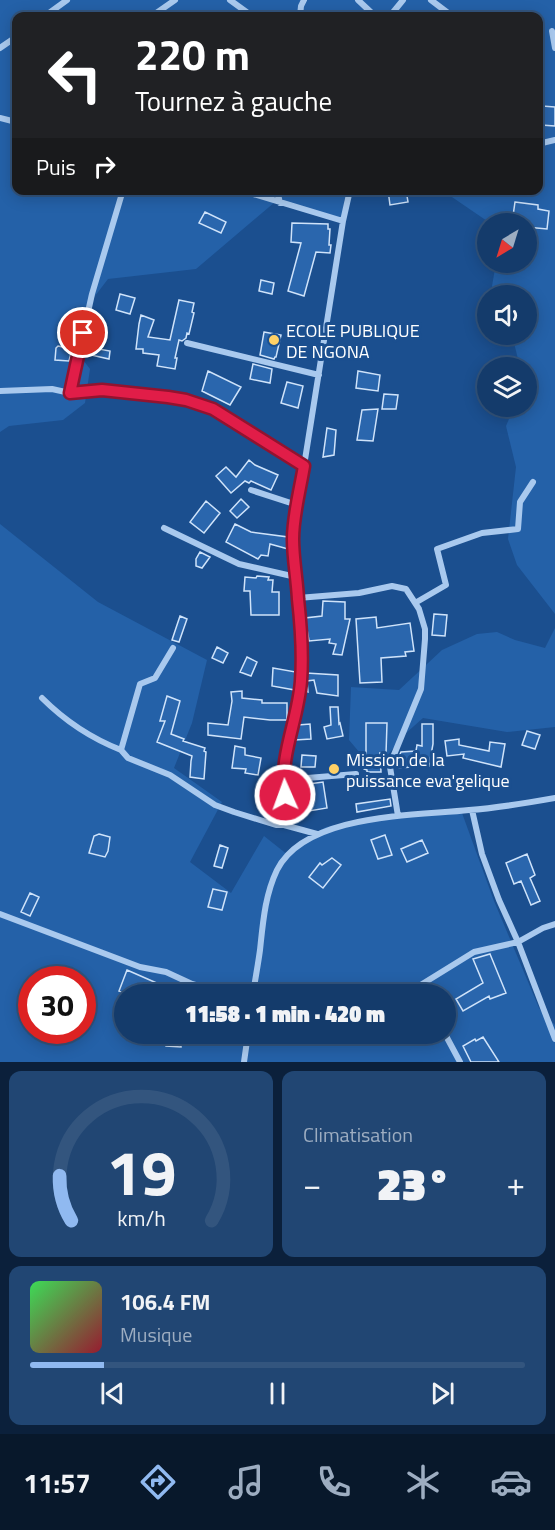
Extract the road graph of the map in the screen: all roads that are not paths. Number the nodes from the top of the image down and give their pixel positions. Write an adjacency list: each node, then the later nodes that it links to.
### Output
1 (67, 0): 7 (street)
2 (175, 0): 8 (street)
3 (230, 0): 9 (street)
4 (358, 0): 10 (street)
5 (403, 0): 11 (street)
6 (431, 0): 12 (street)
7 (50, 12)
8 (158, 12)
9 (246, 12)
10 (371, 12)
11 (393, 12)
12 (447, 12)
13 (552, 31): 14 (street)
14 (555, 48)
15 (122, 195): 24 (street)
16 (255, 195): 19 (street)
17 (278, 195): 19 (street)
18 (349, 195): 20 (street)
19 (280, 203): 20 (street)
20 (343, 221): 22 (street)
21 (187, 343): 22 (street)
22 (319, 375): 25 (street)
23 (0, 391): 24 (street)
24 (70, 393): 25 (street)
25 (304, 466): 28 (street)
26 (533, 482): 32 (street)
27 (251, 490): 28 (street)
28 (297, 505): 30 (street)
29 (164, 528): 30 (street)
30 (296, 577): 31 (street)
31 (298, 598): 32 (street); 37 (street)
32 (415, 603): 40 (street)
33 (173, 648): 35 (street)
34 (42, 698): 35 (street)
35 (121, 750): 41 (street)
36 (356, 774): 37 (street)
37 (282, 780): 41 (street)
38 (555, 798): 39 (street)
39 (472, 810): 40 (street); 45 (street)
40 (398, 816): 42 (street)
41 (284, 825): 42 (street)
42 (318, 834): 47 (street)
43 (0, 914): 46 (street)
44 (555, 924): 45 (street)
45 (518, 942): 48 (street); 49 (street)
46 (192, 984)
47 (254, 984)
48 (424, 984)
49 (555, 1039)
50 (247, 1044): 52 (street)
51 (450, 1044): 53 (street)
52 (244, 1062)
53 (460, 1062)

